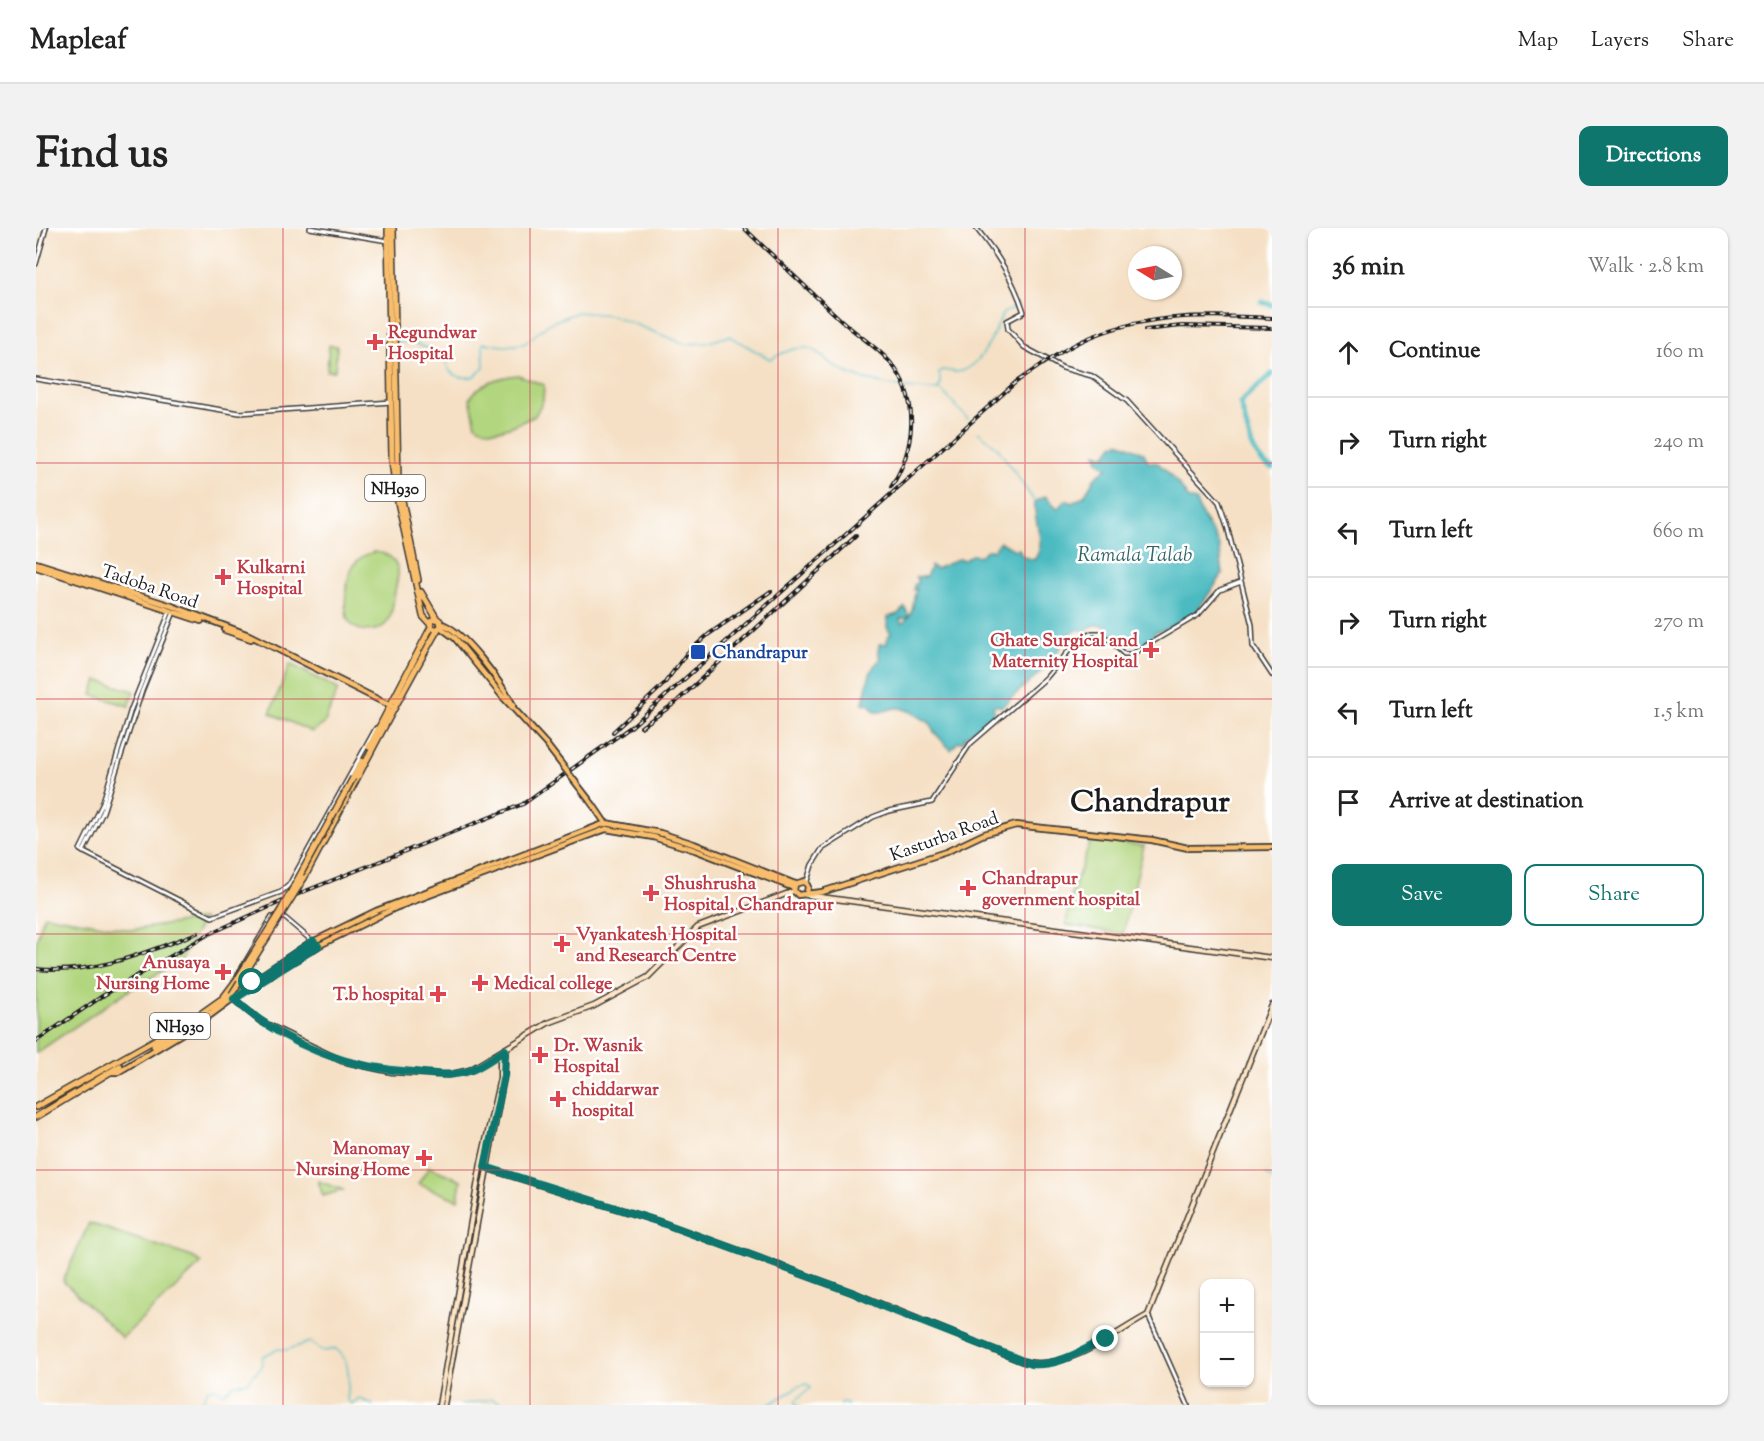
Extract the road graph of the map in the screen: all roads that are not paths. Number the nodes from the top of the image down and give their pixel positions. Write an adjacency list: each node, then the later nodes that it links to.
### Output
1 (46, 228): 7 (street)
2 (310, 228): 6 (street)
3 (388, 228): 6 (highway, NH930)
4 (393, 228): 6 (highway, NH930)
5 (976, 228): 12 (street)
6 (390, 241): 8 (highway, NH930)
7 (36, 264)
8 (392, 346): 10 (highway, NH930); 14 (highway, NH930)
9 (36, 379): 10 (street)
10 (391, 402): 14 (highway, NH930)
11 (36, 565): 13 (main road, Tadoba Road)
12 (1241, 582): 15 (street); 23 (street)
13 (173, 609): 16 (main road, Tadoba Road); 17 (street)
14 (436, 625): 16 (highway, NH930); 19 (main road, bridge)
15 (1272, 675)
16 (391, 707): 17 (highway, NH930); 18 (highway, NH930)
17 (382, 721): 18 (highway, NH930)
18 (354, 781): 32 (highway, NH930, bridge); 38 (highway, NH930, bridge)
19 (605, 827): 20 (main road); 22 (main road); 24 (main road)
20 (554, 843): 22 (main road); 25 (main road)
21 (1272, 846): 26 (main road, Kasturba Road)
22 (556, 849): 25 (main road)
23 (806, 883): 24 (main road); 26 (main road)
24 (794, 888): 26 (main road); 36 (main road)
25 (433, 891): 27 (main road); 28 (main road)
26 (805, 894): 31 (main road)
27 (331, 933): 28 (main road); 29 (main road)
28 (333, 939): 30 (main road)
29 (313, 941): 30 (street); 32 (street); 33 (main road)
30 (318, 946): 34 (main road)
31 (1272, 958)
32 (236, 980): 33 (highway, NH930)
33 (226, 993): 39 (highway, NH930)
34 (234, 999): 37 (main road); 38 (main road)
35 (1272, 1005): 42 (main road)
36 (505, 1050): 37 (main road); 41 (main road)
37 (500, 1053): 43 (main road)
38 (111, 1071): 40 (highway, NH930)
39 (36, 1107)
40 (36, 1117)
41 (485, 1167): 42 (main road); 44 (main road)
42 (1148, 1315): 45 (street)
43 (439, 1405)
44 (444, 1405)
45 (1188, 1405)

